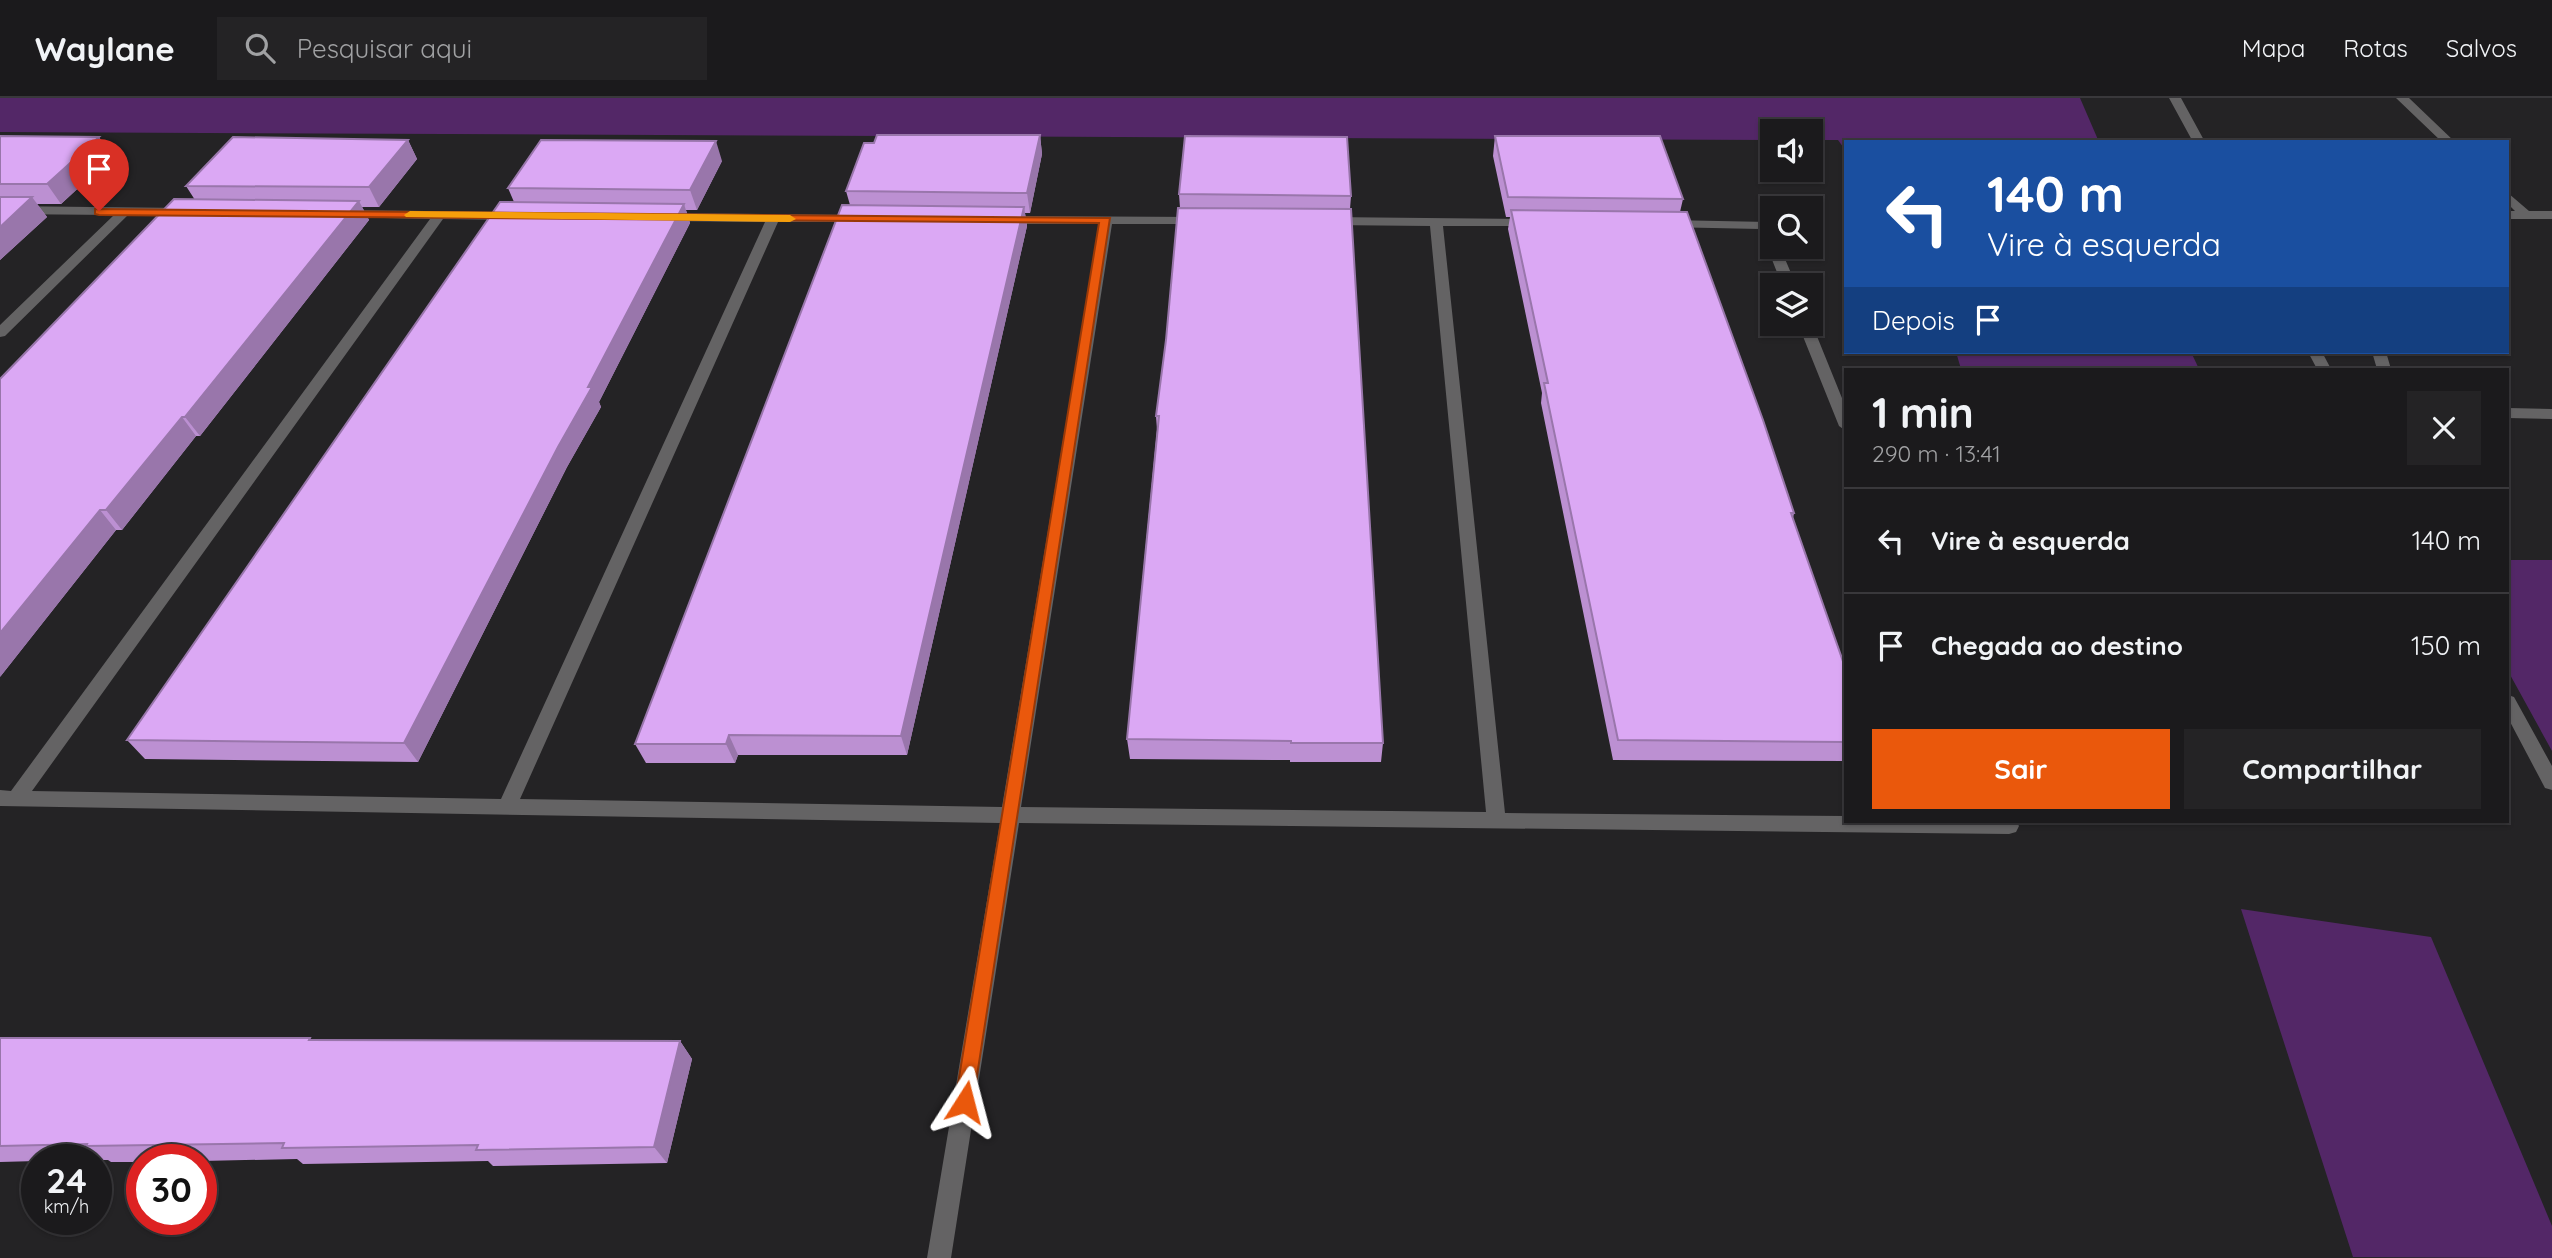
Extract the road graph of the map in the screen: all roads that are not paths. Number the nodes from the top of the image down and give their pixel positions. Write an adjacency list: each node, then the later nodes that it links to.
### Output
1 (2175, 98): 3 (street)
2 (2402, 98): 4 (street)
3 (2198, 140)
4 (2447, 140)
5 (2509, 198): 12 (street)
6 (0, 210): 7 (street)
7 (124, 212): 8 (street); 26 (street)
8 (192, 212)
9 (330, 214): 10 (street)
10 (439, 215): 14 (street); 33 (street)
11 (2509, 215): 12 (street)
12 (2526, 215): 13 (street)
13 (2552, 215)
14 (523, 216)
15 (648, 217): 16 (street)
16 (773, 219): 17 (street); 34 (street)
17 (870, 219)
18 (995, 219): 19 (street)
19 (1106, 220): 20 (street); 35 (street)
20 (1216, 221)
21 (1312, 221): 22 (street)
22 (1436, 222): 23 (street); 36 (street)
23 (1546, 223)
24 (1655, 224): 25 (street)
25 (1760, 225)
26 (0, 333)
27 (1810, 336): 30 (street)
28 (2509, 413): 29 (street)
29 (2552, 414)
30 (1844, 421)
31 (2509, 704): 32 (street)
32 (2552, 783)
33 (8, 798): 34 (street)
34 (507, 807): 35 (street)
35 (1011, 815): 36 (street); 38 (street)
36 (1496, 820): 37 (street)
37 (2008, 823)
38 (939, 1258)

